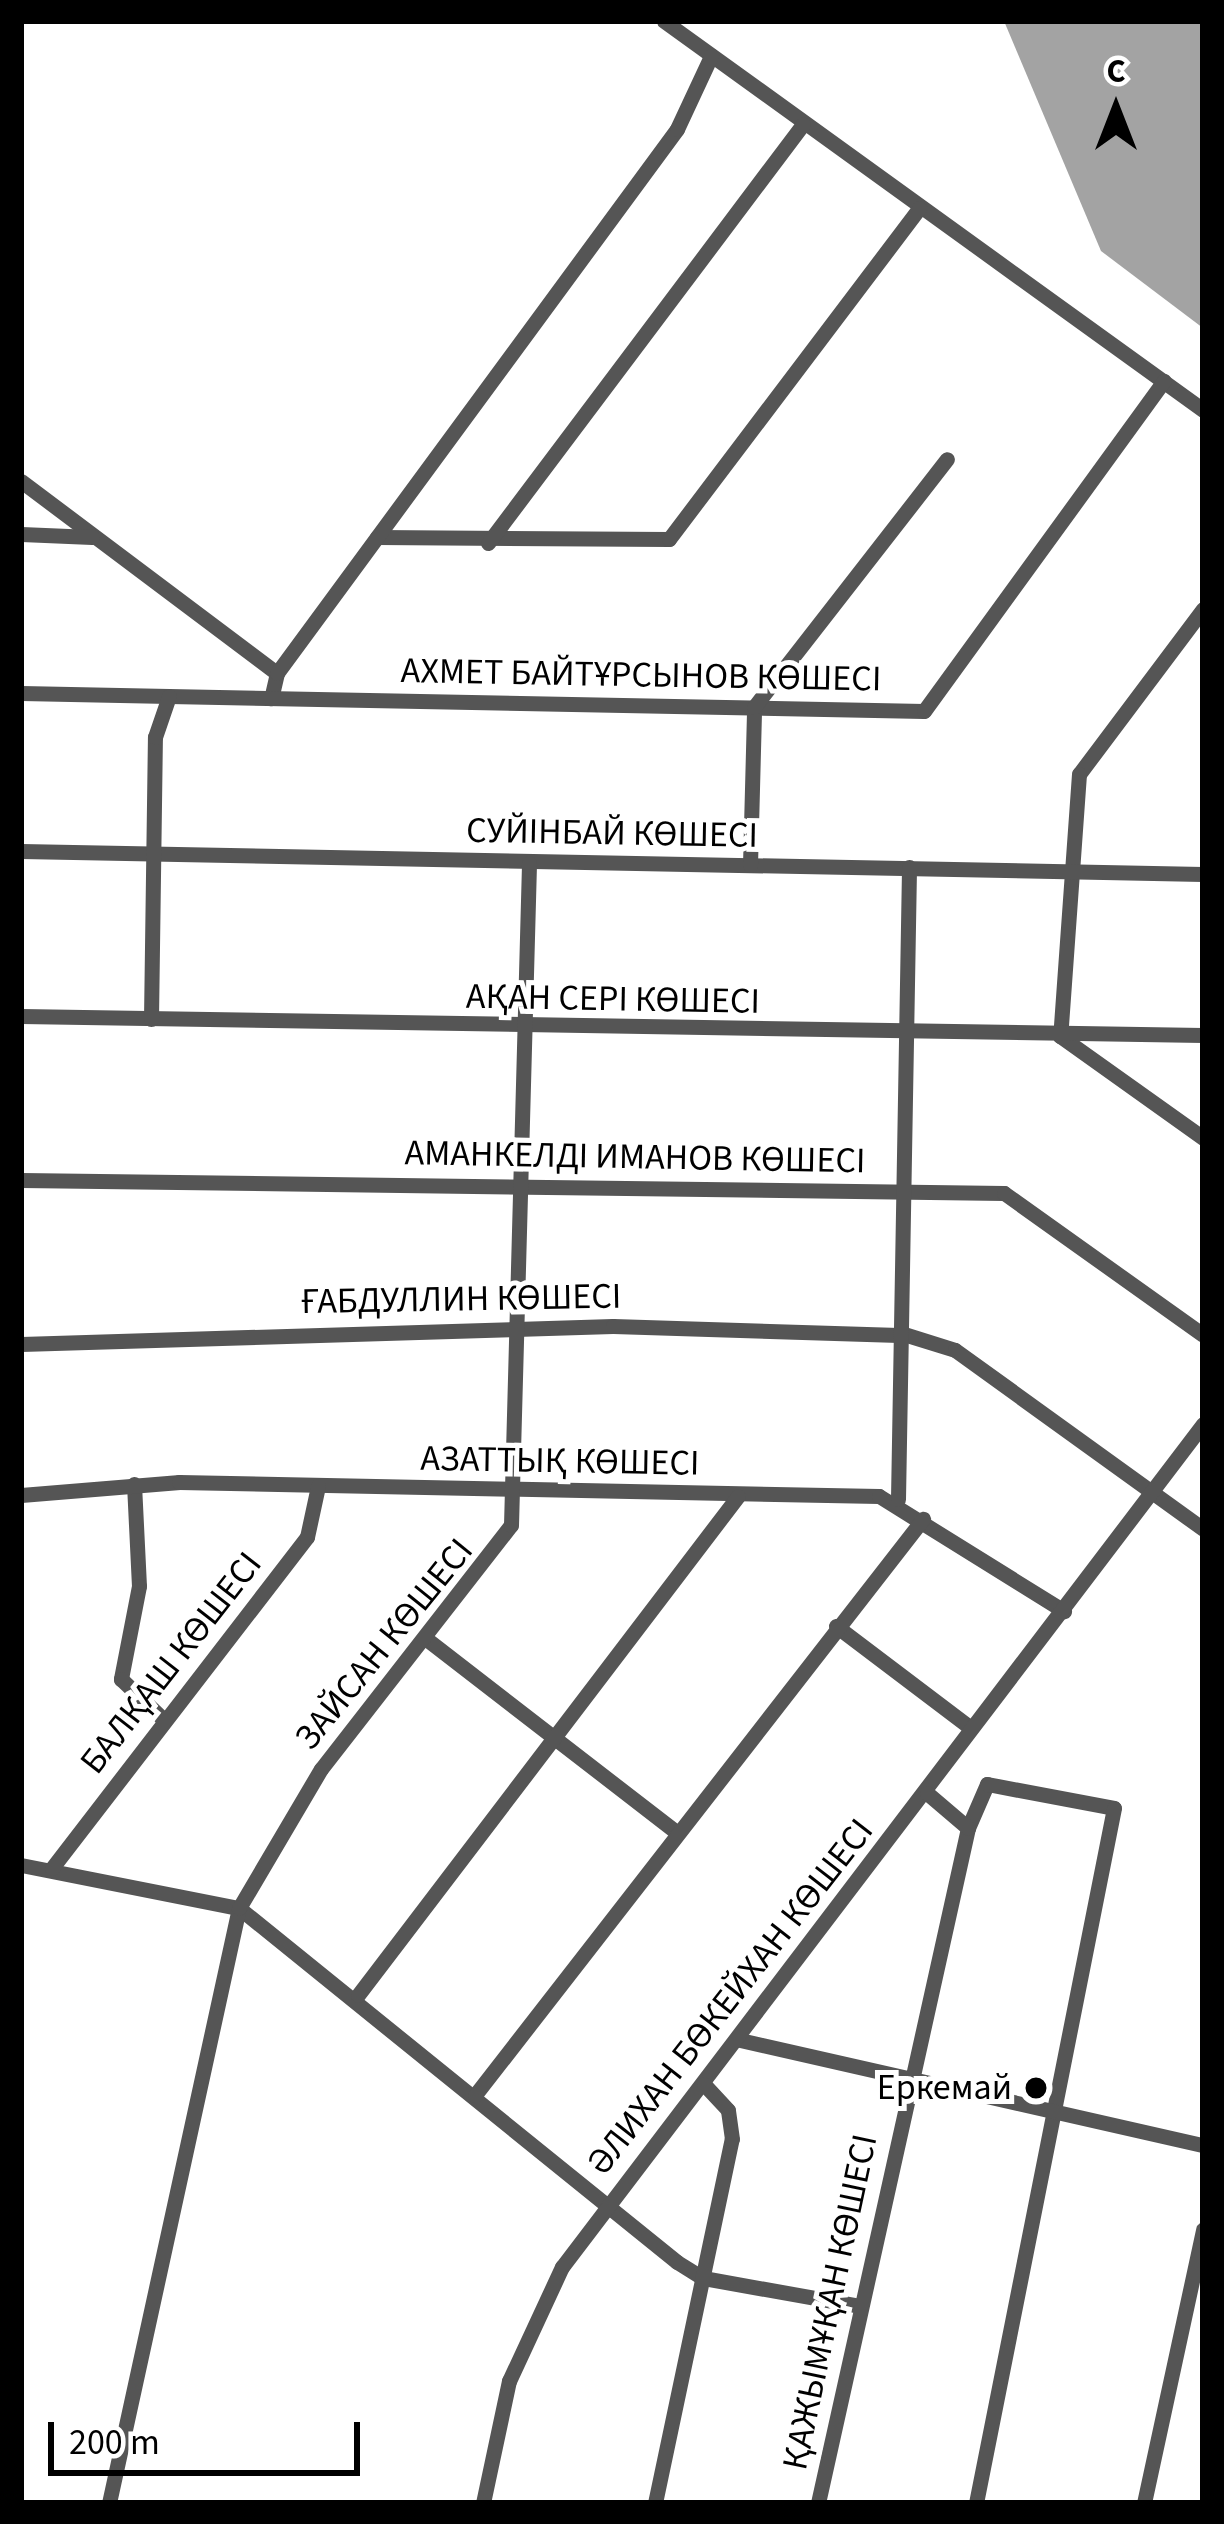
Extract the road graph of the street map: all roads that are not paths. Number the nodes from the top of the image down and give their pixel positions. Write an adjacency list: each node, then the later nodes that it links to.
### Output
1 (664, 21): 2 (street)
2 (711, 56): 3 (street); 11 (street)
3 (803, 124): 4 (street); 12 (street)
4 (919, 208): 5 (street); 12 (street)
5 (1164, 381): 6 (street); 18 (street, АХМЕТ БАЙТҰРСЫНОВ КӨШЕСІ)
6 (1203, 410)
7 (947, 459): 18 (street)
8 (21, 481): 10 (street)
9 (21, 535): 10 (street)
10 (92, 537): 14 (street)
11 (377, 537): 12 (street); 14 (street)
12 (488, 543)
13 (1203, 609): 24 (street)
14 (277, 673): 17 (street)
15 (21, 693): 16 (street, АХМЕТ БАЙТҰРСЫНОВ КӨШЕСІ)
16 (169, 696): 17 (street, АХМЕТ БАЙТҰРСЫНОВ КӨШЕСІ); 20 (street)
17 (271, 698): 18 (street, АХМЕТ БАЙТҰРСЫНОВ КӨШЕСІ)
18 (754, 706): 22 (street)
19 (21, 851): 20 (street, СУЙІНБАЙ КӨШЕСІ)
20 (154, 853): 21 (street, СУЙІНБАЙ КӨШЕСІ); 27 (street)
21 (529, 863): 22 (street, СУЙІНБАЙ КӨШЕСІ); 28 (street, ЗАЙСАН КӨШЕСІ)
22 (750, 865): 23 (street, СУЙІНБАЙ КӨШЕСІ)
23 (910, 867): 24 (street, СУЙІНБАЙ КӨШЕСІ); 29 (street)
24 (1067, 871): 25 (street, СУЙІНБАЙ КӨШЕСІ); 31 (street)
25 (1203, 874)
26 (21, 1016): 27 (street, АҚАН СЕРІ КӨШЕСІ)
27 (151, 1019): 28 (street, АҚАН СЕРІ КӨШЕСІ)
28 (525, 1027): 29 (street, АҚАН СЕРІ КӨШЕСІ); 34 (street, ЗАЙСАН КӨШЕСІ)
29 (907, 1035): 31 (street, АҚАН СЕРІ КӨШЕСІ); 35 (street)
30 (1203, 1035): 31 (street, АҚАН СЕРІ КӨШЕСІ)
31 (1060, 1036): 32 (street)
32 (1203, 1138)
33 (21, 1180): 34 (street, АМАНКЕЛДІ ИМАНОВ КӨШЕСІ)
34 (519, 1184): 35 (street, АМАНКЕЛДІ ИМАНОВ КӨШЕСІ); 36 (street, ЗАЙСАН КӨШЕСІ)
35 (897, 1191): 37 (street); 38 (street, АМАНКЕЛДІ ИМАНОВ КӨШЕСІ)
36 (517, 1331): 37 (street, ҒАБДУЛЛИН КӨШЕСІ); 39 (street, ҒАБДУЛЛИН КӨШЕСІ); 43 (street, ЗАЙСАН КӨШЕСІ)
37 (908, 1335): 44 (street); 47 (street)
38 (1203, 1335)
39 (21, 1344)
40 (1203, 1424): 44 (street)
41 (134, 1484): 42 (street, АЗАТТЫҚ КӨШЕСІ); 45 (street, АЗАТТЫҚ КӨШЕСІ); 53 (street)
42 (319, 1486): 43 (street, АЗАТТЫҚ КӨШЕСІ); 53 (street, БАЛҚАШ КӨШЕСІ)
43 (513, 1490): 46 (street, АЗАТТЫҚ КӨШЕСІ); 52 (street, ЗАЙСАН КӨШЕСІ)
44 (1151, 1492): 49 (street); 50 (street)
45 (21, 1495)
46 (738, 1496): 47 (street, АЗАТТЫҚ КӨШЕСІ); 55 (street)
47 (898, 1499): 48 (street)
48 (922, 1519): 50 (street); 51 (street)
49 (1203, 1529)
50 (1064, 1612): 54 (street)
51 (836, 1626): 54 (street); 58 (street)
52 (429, 1641): 55 (street); 61 (street, ЗАЙСАН КӨШЕСІ)
53 (162, 1718): 60 (street, БАЛҚАШ КӨШЕСІ)
54 (971, 1728): 56 (street)
55 (552, 1737): 58 (street); 62 (street)
56 (927, 1793): 57 (street); 63 (street, ӘЛИХАН БӨКЕЙХАН КӨШЕСІ)
57 (968, 1828): 64 (street, ҚАЖЫМҰҚАН КӨШЕСІ); 67 (street)
58 (676, 1832): 66 (street)
59 (21, 1865): 60 (street)
60 (52, 1868): 61 (street)
61 (239, 1908): 62 (street, ӘЛИХАН БӨКЕЙХАН КӨШЕСІ); 73 (street, ЗАЙСАН КӨШЕСІ)
62 (358, 1995): 66 (street, ӘЛИХАН БӨКЕЙХАН КӨШЕСІ)
63 (740, 2040): 64 (street); 65 (street, ӘЛИХАН БӨКЕЙХАН КӨШЕСІ)
64 (908, 2080): 67 (street); 72 (street, ҚАЖЫМҰҚАН КӨШЕСІ)
65 (704, 2084): 69 (street, ӘЛИХАН БӨКЕЙХАН КӨШЕСІ); 71 (street)
66 (475, 2095): 69 (street, ӘЛИХАН БӨКЕЙХАН КӨШЕСІ)
67 (1047, 2114): 68 (street); 77 (street)
68 (1203, 2145)
69 (604, 2206): 71 (street); 74 (street)
70 (1203, 2229): 78 (street)
71 (703, 2278): 72 (street); 75 (street)
72 (860, 2306): 76 (street, ҚАЖЫМҰҚАН КӨШЕСІ)
73 (109, 2503)
74 (483, 2503)
75 (655, 2503)
76 (818, 2503)
77 (976, 2503)
78 (1144, 2503)

